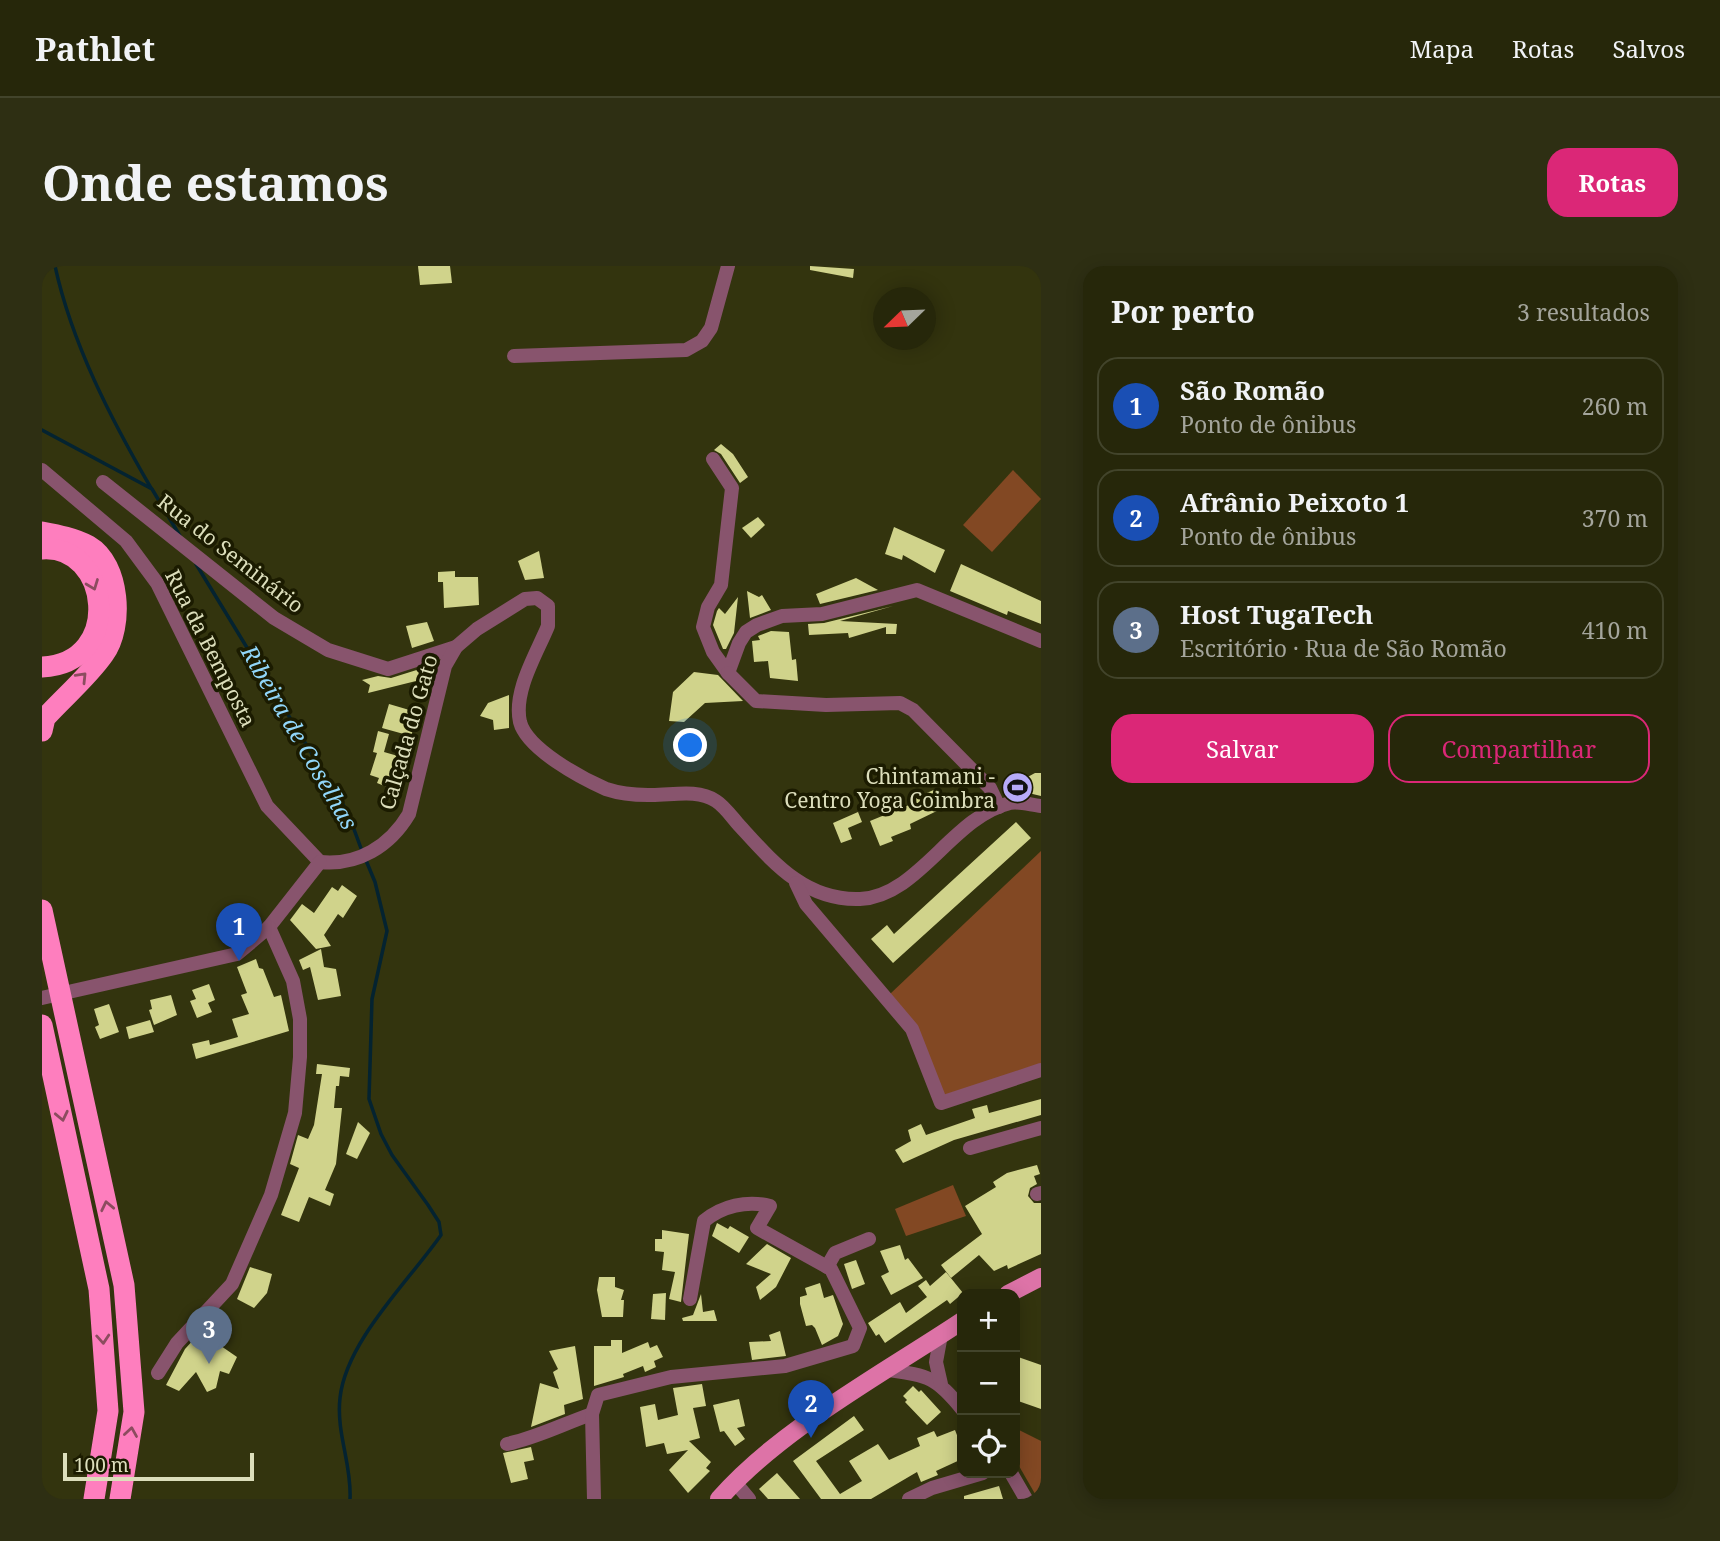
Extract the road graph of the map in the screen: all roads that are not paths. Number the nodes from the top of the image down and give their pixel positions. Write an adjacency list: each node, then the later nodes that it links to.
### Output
1 (728, 266): 2 (street)
2 (514, 356)
3 (713, 459): 11 (street)
4 (42, 470): 15 (street, Rua da Bemposta)
5 (103, 482): 9 (street, Rua do Seminário)
6 (42, 532): 12 (highway, one-way to 6)
7 (42, 549): 10 (highway, one-way to 10)
8 (1041, 641): 11 (street)
9 (456, 647): 15 (street, Calçada do Gato); 16 (street, Calçada do Gato)
10 (42, 667)
11 (728, 673): 14 (street)
12 (42, 732)
13 (1041, 806): 14 (street, Calçada do Gato)
14 (999, 807): 16 (street, Calçada do Gato)
15 (320, 862): 18 (street)
16 (796, 883): 21 (street)
17 (42, 910): 41 (highway, one-way to 17)
18 (269, 928): 19 (street); 32 (street)
19 (42, 998)
20 (42, 1025): 40 (highway, one-way to 40)
21 (1041, 1070)
22 (1041, 1128): 23 (street)
23 (970, 1148)
24 (869, 1239): 25 (street)
25 (827, 1267): 28 (street); 35 (street)
26 (1041, 1278): 27 (main road)
27 (1018, 1289)
28 (690, 1299)
29 (957, 1324): 30 (main road)
30 (941, 1335): 31 (main road); 33 (street)
31 (889, 1370): 33 (street); 39 (main road)
32 (158, 1373)
33 (941, 1384): 34 (street)
34 (957, 1403)
35 (592, 1414): 36 (street); 42 (street)
36 (507, 1444)
37 (966, 1478): 45 (street)
38 (1014, 1478): 46 (street)
39 (734, 1482): 43 (main road); 44 (street)
40 (94, 1499)
41 (120, 1499)
42 (594, 1499)
43 (719, 1499)
44 (749, 1499)
45 (909, 1499)
46 (1026, 1499)

